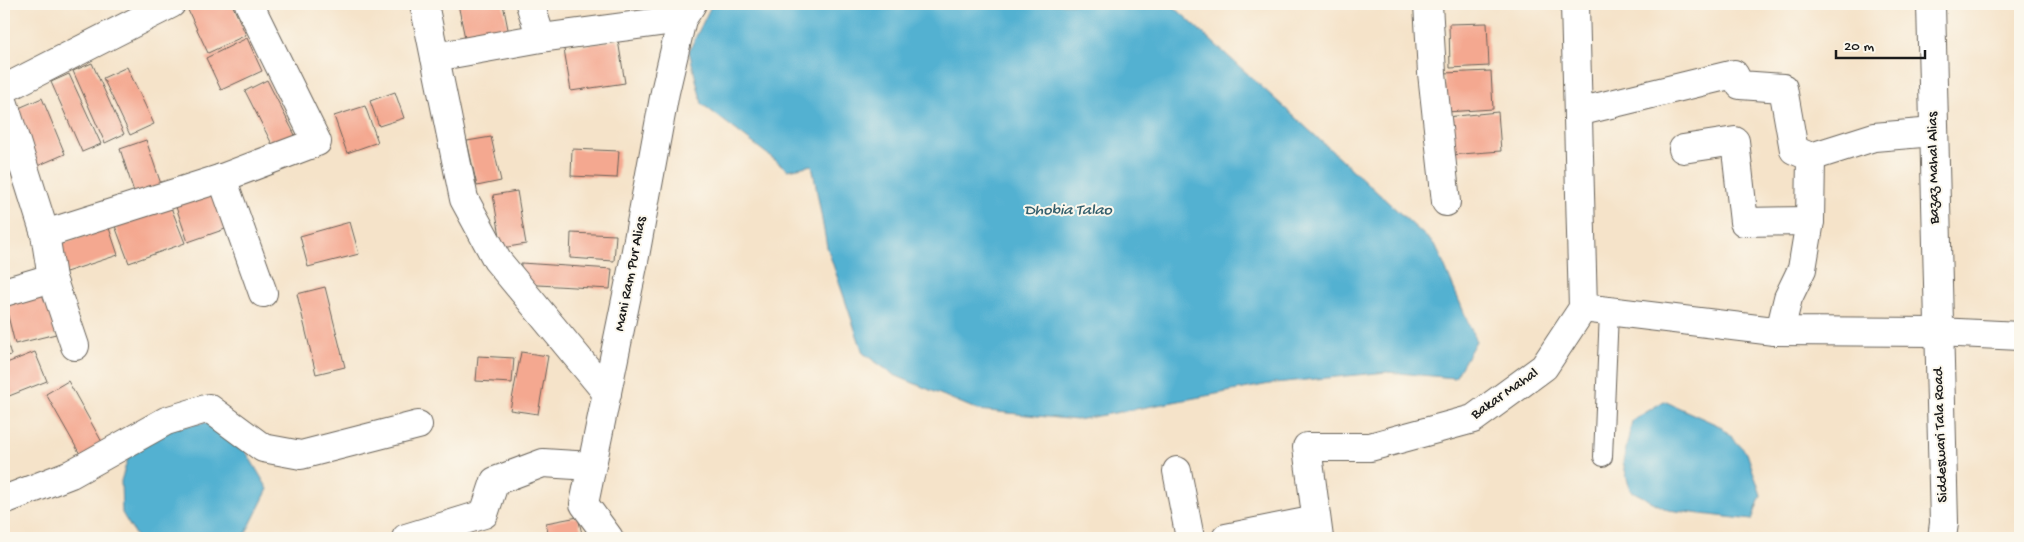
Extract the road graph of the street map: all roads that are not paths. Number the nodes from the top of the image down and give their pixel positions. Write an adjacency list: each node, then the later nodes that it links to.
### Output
1 (171, 4): 11 (street)
2 (249, 4): 17 (street)
3 (424, 4): 10 (street)
4 (530, 4): 9 (street)
5 (1428, 4): 18 (street)
6 (1575, 4): 13 (street)
7 (1931, 4): 14 (street, Bazaz Mahal Alias)
8 (687, 12): 9 (street); 29 (street, Mani Ram Pur Alias)
9 (541, 38): 10 (street)
10 (435, 57): 29 (street)
11 (4, 89)
12 (4, 104): 20 (street)
13 (1578, 112): 16 (street); 24 (street)
14 (1934, 132): 16 (street); 26 (street, Bazaz Mahal Alias)
15 (1683, 149): 19 (street)
16 (1811, 157): 19 (street)
17 (222, 178): 20 (street); 23 (street)
18 (1446, 202)
19 (1810, 221): 25 (street)
20 (45, 234): 21 (street)
21 (52, 278): 22 (street); 28 (street)
22 (4, 292)
23 (263, 293)
24 (1596, 310): 25 (street); 31 (lane); 37 (street, Bakar Mahal)
25 (1780, 332): 26 (street)
26 (1938, 332): 27 (street); 43 (street, Siddeswari Tala Road)
27 (2020, 336)
28 (75, 346)
29 (606, 393): 32 (street, Mani Ram Pur Alias)
30 (418, 426): 34 (street)
31 (1603, 457)
32 (592, 466): 35 (street, Mani Ram Pur Alias); 36 (street)
33 (1177, 471): 41 (street)
34 (4, 500)
35 (584, 504): 39 (street); 40 (street)
36 (462, 529): 38 (street)
37 (1318, 529): 42 (street)
38 (406, 538)
39 (590, 538)
40 (609, 538)
41 (1190, 538)
42 (1226, 538)
43 (1942, 538)

